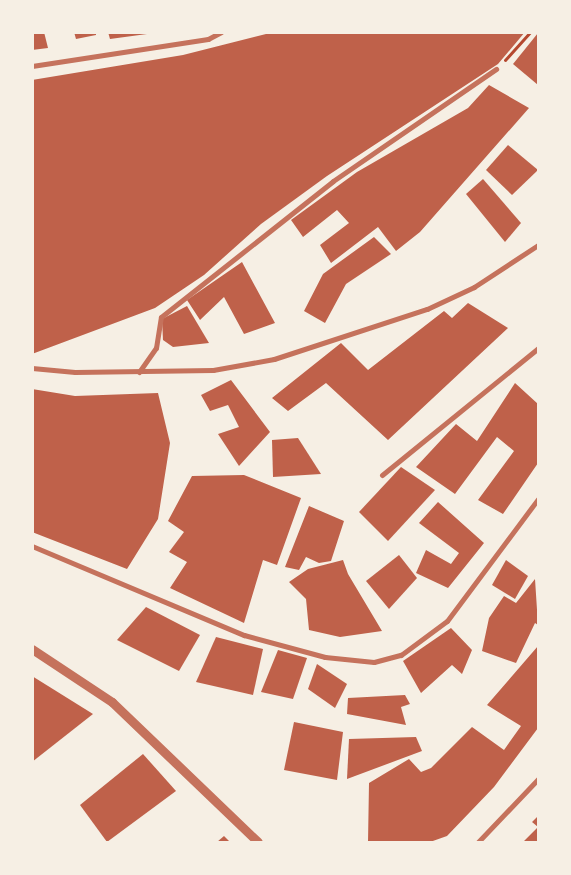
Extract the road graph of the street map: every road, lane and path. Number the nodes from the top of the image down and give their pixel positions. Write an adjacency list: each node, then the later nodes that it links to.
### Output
1 (222, 32): 3 (street)
2 (530, 32): 4 (path)
3 (32, 66)
4 (496, 69): 8 (street)
5 (538, 245): 8 (street)
6 (538, 348): 9 (street)
7 (32, 368): 8 (street)
8 (140, 372)
9 (382, 475)
10 (538, 499): 11 (street)
11 (32, 546)
12 (32, 650): 14 (street)
13 (538, 779): 15 (street)
14 (258, 842)
15 (478, 842)

